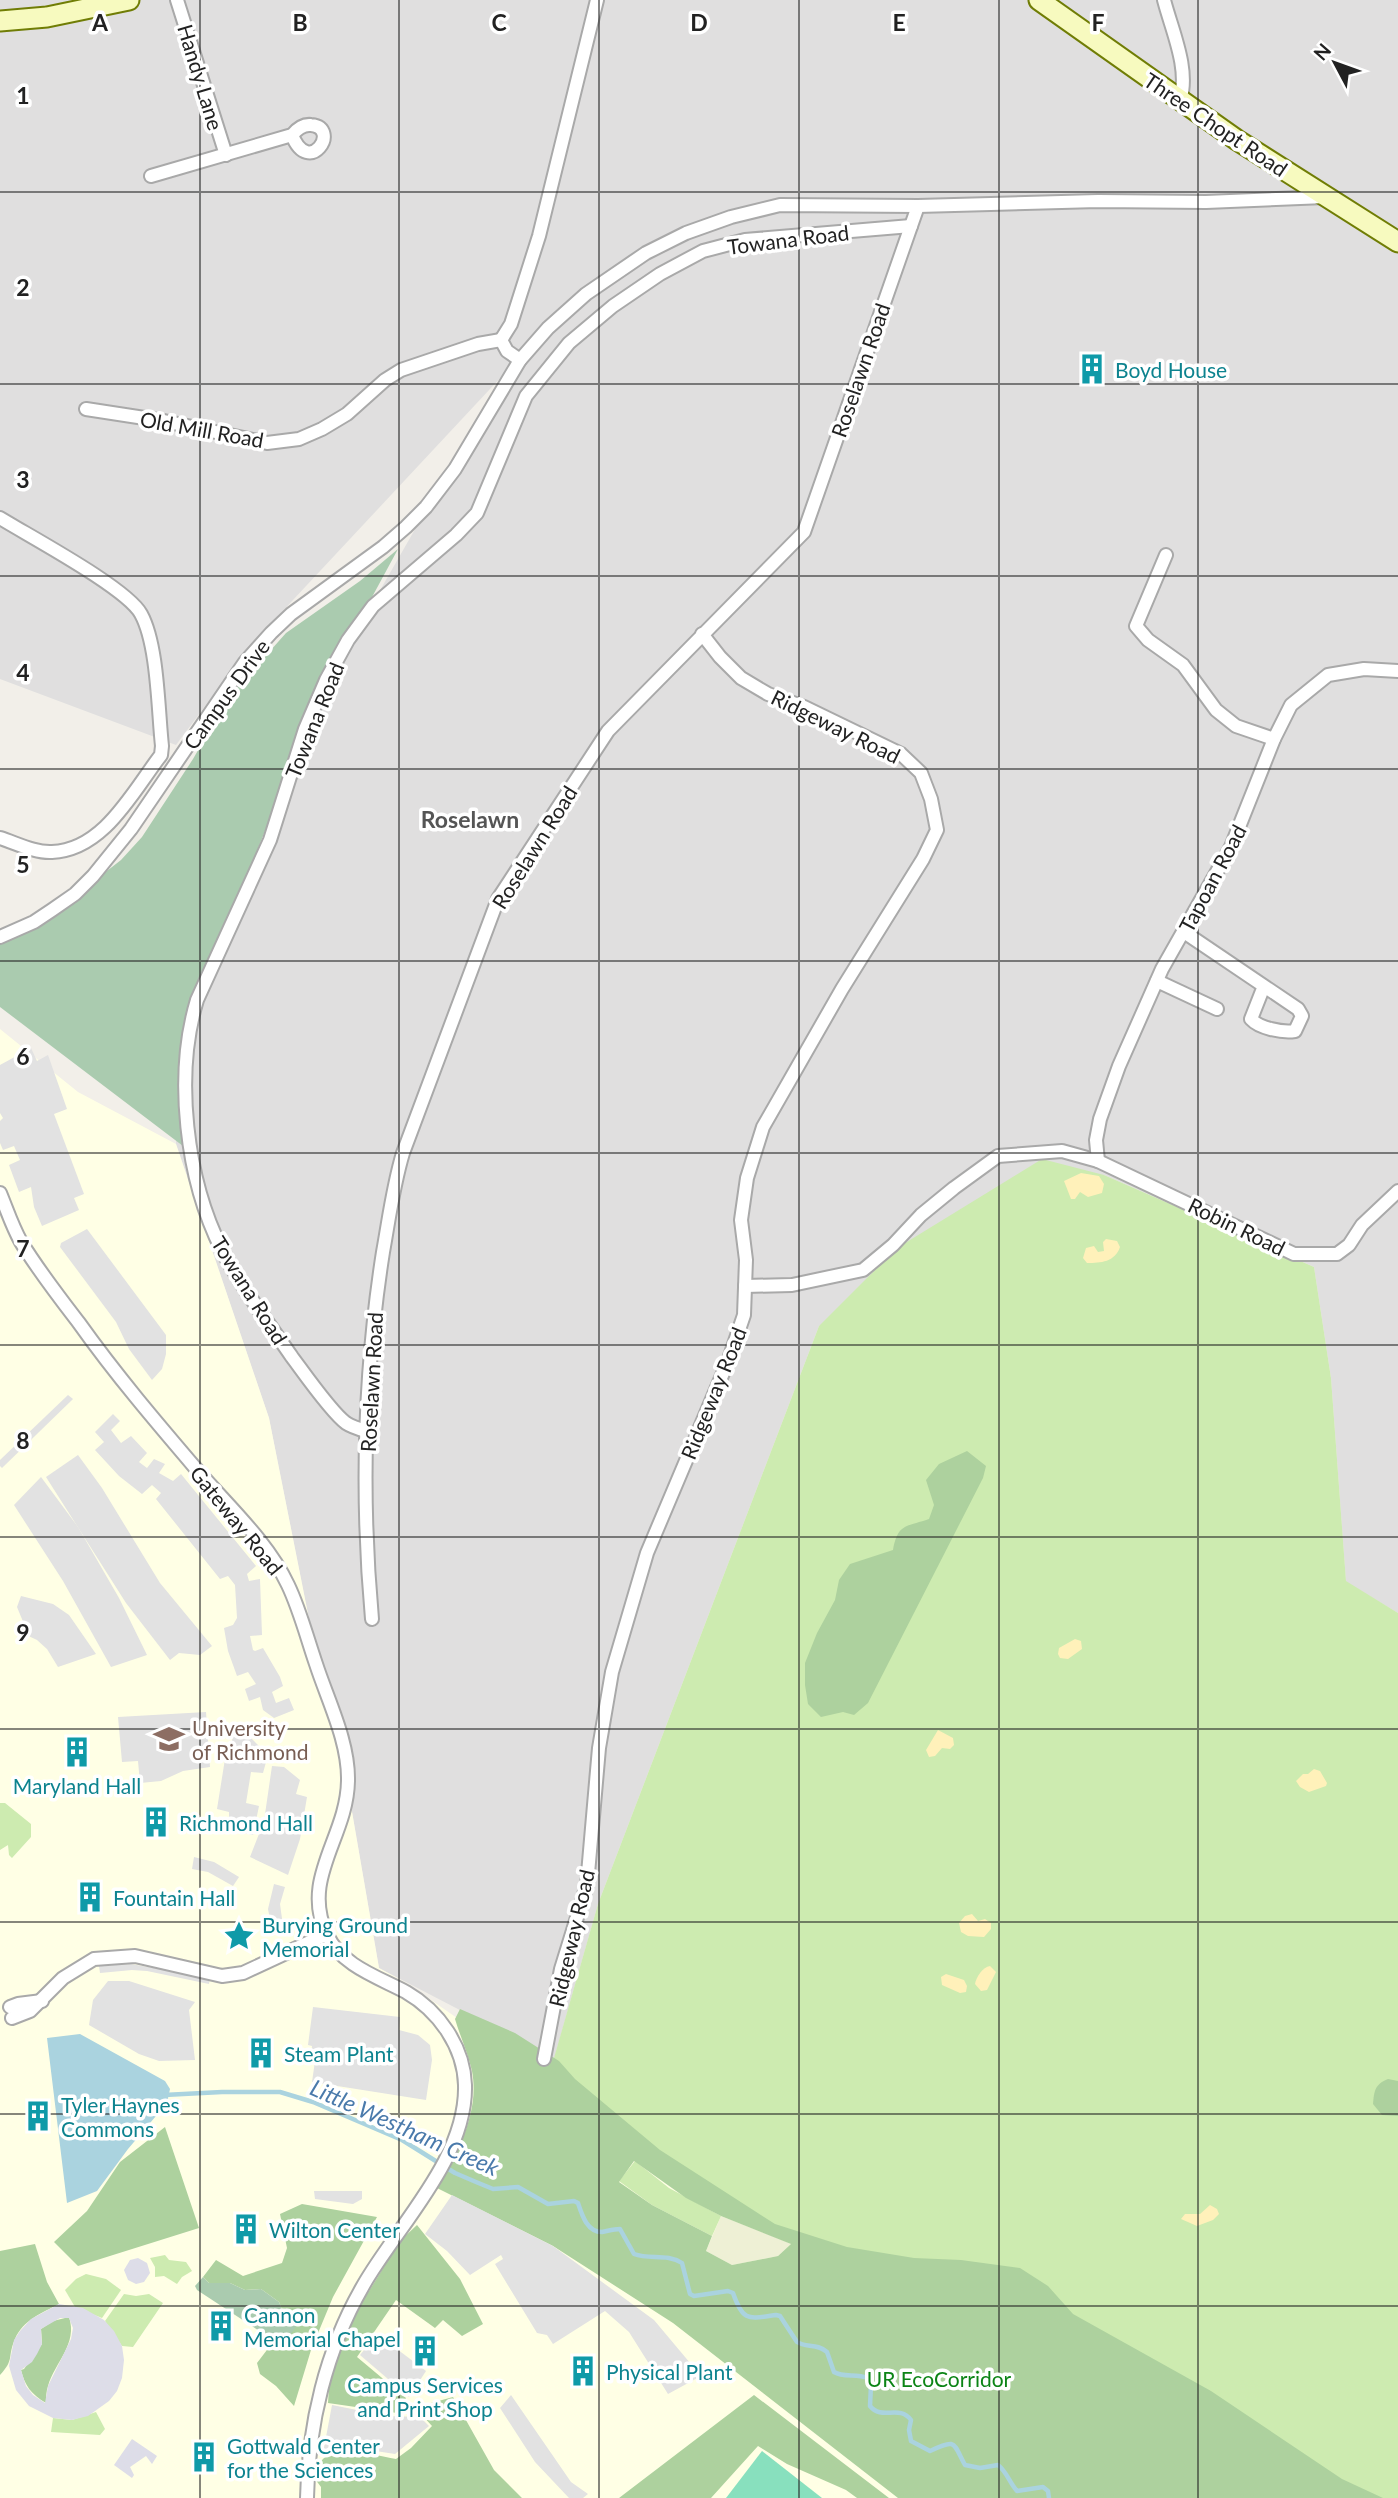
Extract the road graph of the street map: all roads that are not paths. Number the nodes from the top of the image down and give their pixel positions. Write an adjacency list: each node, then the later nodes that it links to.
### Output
1 (129, 0): 6 (main road)
2 (177, 0): 9 (street, Handy Lane)
3 (597, 0): 15 (street)
4 (1039, 0): 7 (main road, Three Chopt Road)
5 (1164, 0): 7 (street)
6 (0, 20)
7 (1180, 101): 11 (main road, Three Chopt Road)
8 (292, 135): 9 (street, Handy Lane)
9 (226, 155): 10 (street, Handy Lane)
10 (151, 176)
11 (1325, 197): 12 (street, Towana Road); 14 (main road, Three Chopt Road)
12 (918, 206): 13 (street, Roselawn Road); 16 (street, Towana Road)
13 (911, 226): 18 (street, Towana Road); 22 (street, Roselawn Road)
14 (1398, 242)
15 (501, 340): 16 (street); 19 (street, Old Mill Road)
16 (520, 360): 17 (street, Towana Road)
17 (505, 384): 18 (street); 26 (street, Campus Drive)
18 (526, 396): 37 (street, Towana Road)
19 (86, 409)
20 (0, 518): 25 (street)
21 (1166, 555): 24 (street)
22 (702, 634): 36 (street, Ridgeway Road); 37 (street, Roselawn Road)
23 (1398, 671): 24 (street, Tapoan Road)
24 (1274, 739): 28 (street, Tapoan Road)
25 (161, 755): 26 (street); 27 (street)
26 (166, 778): 29 (street, Campus Drive)
27 (0, 838)
28 (1184, 932): 30 (street, Tapoan Road); 31 (street)
29 (0, 937)
30 (1157, 981): 32 (street); 33 (street, Tapoan Road)
31 (1264, 986)
32 (1217, 1009)
33 (1098, 1161): 34 (street, Robin Road); 36 (street, Robin Road)
34 (1398, 1191)
35 (0, 1193): 39 (street, Gateway Road)
36 (745, 1286): 41 (street, Ridgeway Road)
37 (366, 1431): 38 (street, Roselawn Road)
38 (372, 1619)
39 (327, 1934): 40 (street); 42 (street)
40 (6, 2010)
41 (544, 2059)
42 (307, 2498)

